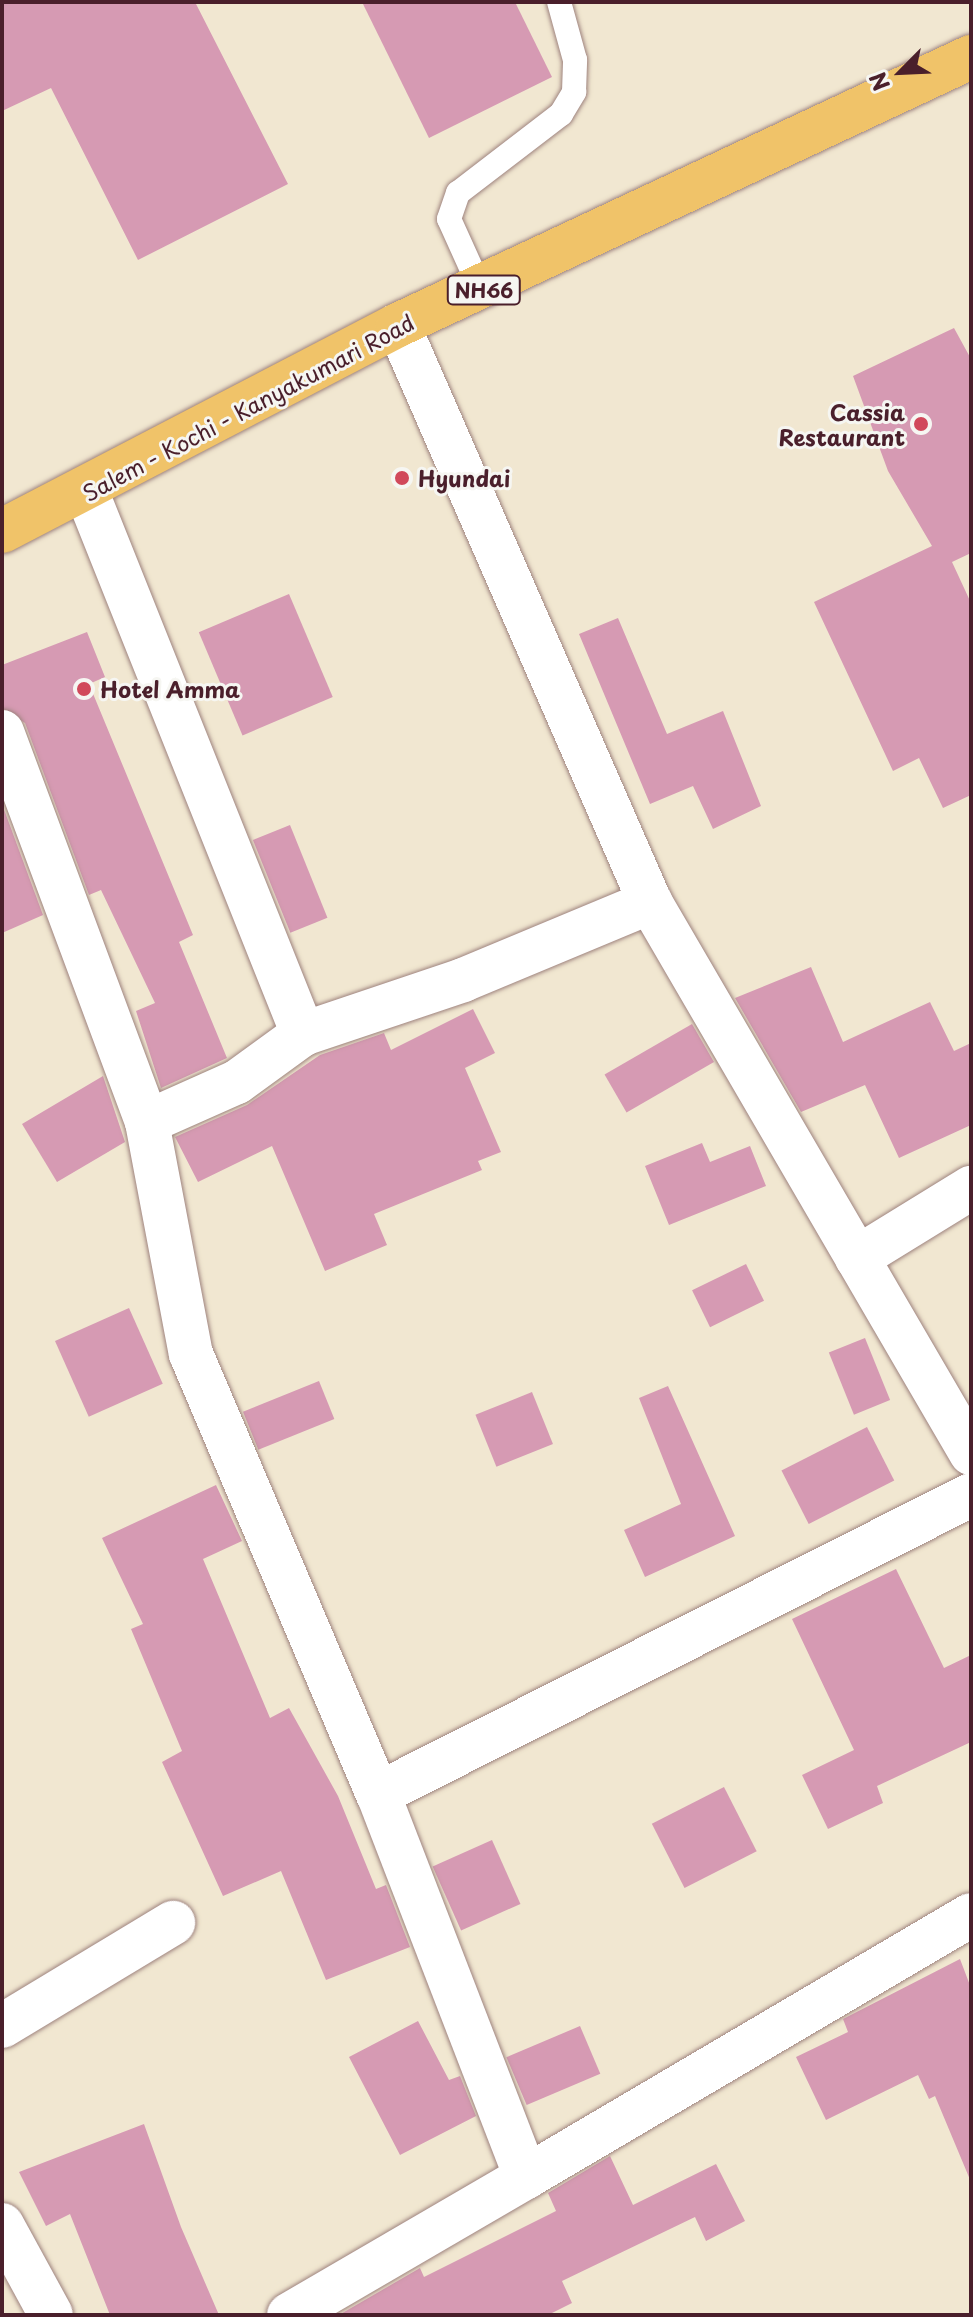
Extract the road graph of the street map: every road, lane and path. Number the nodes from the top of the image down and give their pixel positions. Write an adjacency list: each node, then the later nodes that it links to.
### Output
1 (559, 2): 3 (lane)
2 (971, 57): 3 (highway, Salem - Kochi - Kanyakumari Road / NH66)
3 (482, 292): 4 (highway, Salem - Kochi - Kanyakumari Road / NH66)
4 (398, 325): 5 (highway, Salem - Kochi - Kanyakumari Road / NH66); 8 (street)
5 (87, 493): 6 (highway, Salem - Kochi - Kanyakumari Road / NH66); 9 (street)
6 (2, 531)
7 (2, 732): 10 (street)
8 (650, 902): 9 (street); 12 (street)
9 (303, 1034): 10 (street)
10 (147, 1122): 15 (street)
11 (971, 1188): 12 (street)
12 (857, 1258): 13 (street)
13 (971, 1453)
14 (971, 1495): 15 (street)
15 (378, 1794): 19 (street)
16 (971, 1915): 19 (street)
17 (173, 1923): 18 (street)
18 (2, 2026)
19 (526, 2177): 22 (street)
20 (2, 2225): 21 (street)
21 (51, 2315)
22 (289, 2315)

